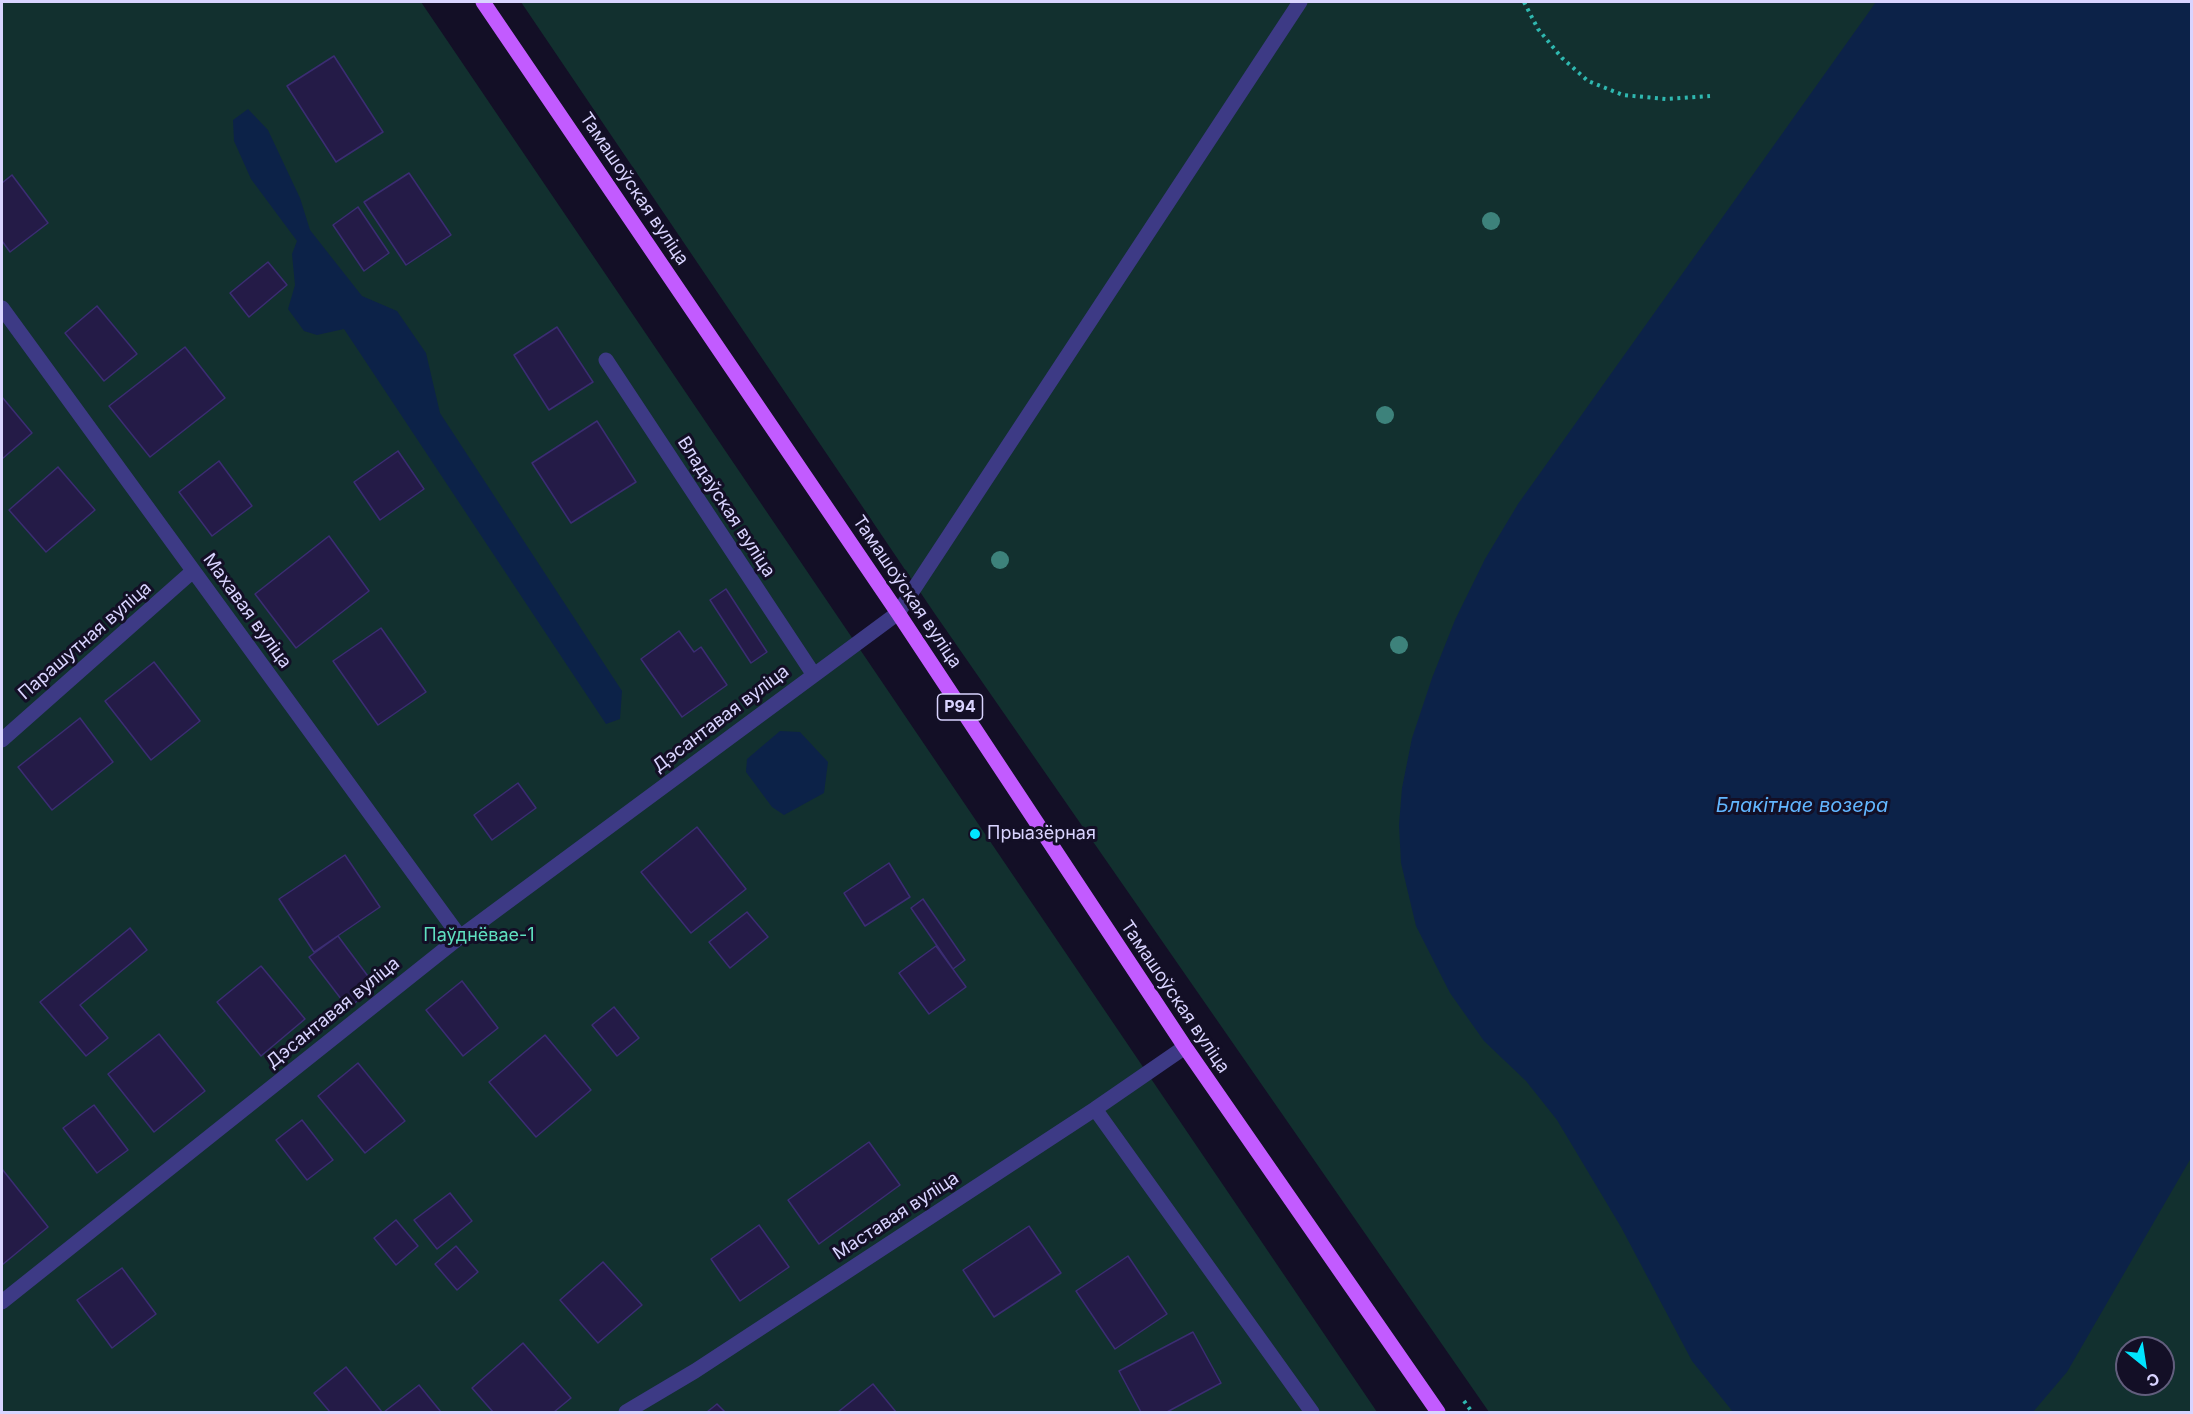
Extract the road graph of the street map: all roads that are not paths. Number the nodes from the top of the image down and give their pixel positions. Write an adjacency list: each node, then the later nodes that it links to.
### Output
1 (483, 2): 6 (main road, Тамашоўская вуліца / Р94)
2 (1300, 2): 6 (lane)
3 (2, 308): 5 (lane, Махавая вуліца)
4 (606, 360): 7 (lane, Владаўская вуліца)
5 (193, 571): 8 (lane, Парашутная вуліца); 9 (lane, Махавая вуліца)
6 (898, 613): 7 (lane, Дэсантавая вуліца); 10 (main road, Тамашоўская вуліца / Р94)
7 (814, 675): 9 (lane, Дэсантавая вуліца)
8 (2, 740)
9 (460, 937): 12 (lane, Дэсантавая вуліца)
10 (1185, 1047): 11 (lane, Маставая вуліца); 15 (main road, Тамашоўская вуліца / Р94)
11 (1095, 1109): 13 (lane, Маставая вуліца); 14 (lane)
12 (2, 1302)
13 (626, 1413)
14 (1312, 1413)
15 (1438, 1413)

